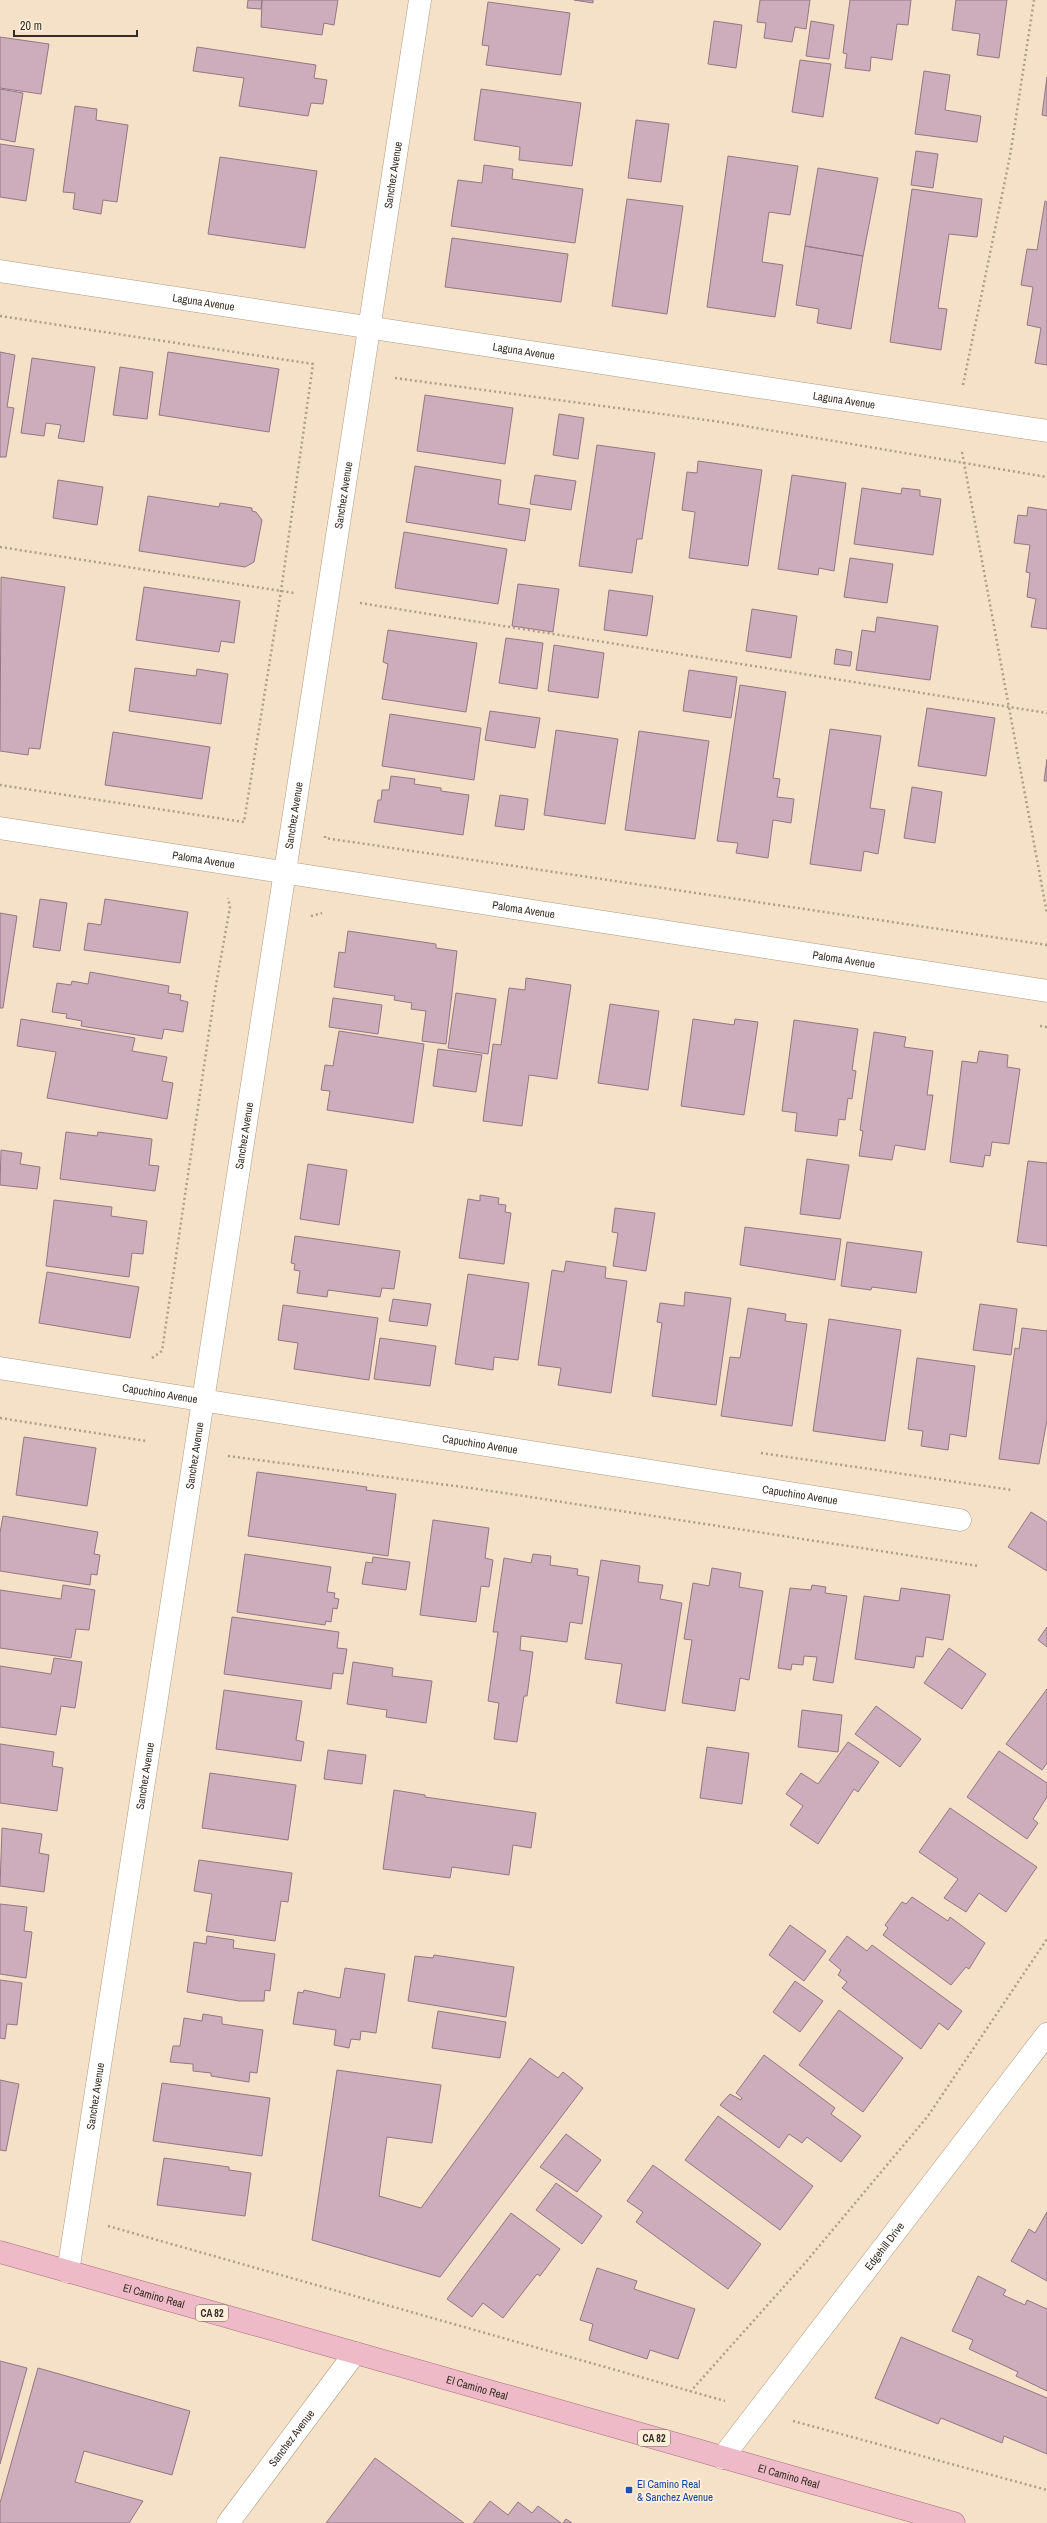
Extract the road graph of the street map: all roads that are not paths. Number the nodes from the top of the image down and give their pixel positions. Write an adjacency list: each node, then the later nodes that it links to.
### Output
1 (420, 0): 3 (street, Sanchez Avenue)
2 (0, 270): 3 (street, Laguna Avenue)
3 (369, 326): 4 (street, Laguna Avenue); 6 (street, Sanchez Avenue)
4 (1047, 431)
5 (0, 828): 6 (street, Paloma Avenue)
6 (286, 873): 7 (street, Paloma Avenue); 9 (street, Sanchez Avenue)
7 (1047, 991)
8 (0, 1368): 9 (street, Capuchino Avenue)
9 (204, 1398): 10 (street, Capuchino Avenue); 13 (street, Sanchez Avenue)
10 (960, 1520)
11 (1047, 2034): 15 (street, Edgehill Drive)
12 (0, 2252): 13 (main road, El Camino Real / CA 82)
13 (68, 2272): 14 (main road, El Camino Real / CA 82)
14 (355, 2353): 15 (main road, El Camino Real / CA 82); 16 (street, Sanchez Avenue)
15 (722, 2458): 17 (main road, El Camino Real / CA 82)
16 (228, 2523)
17 (954, 2523)

